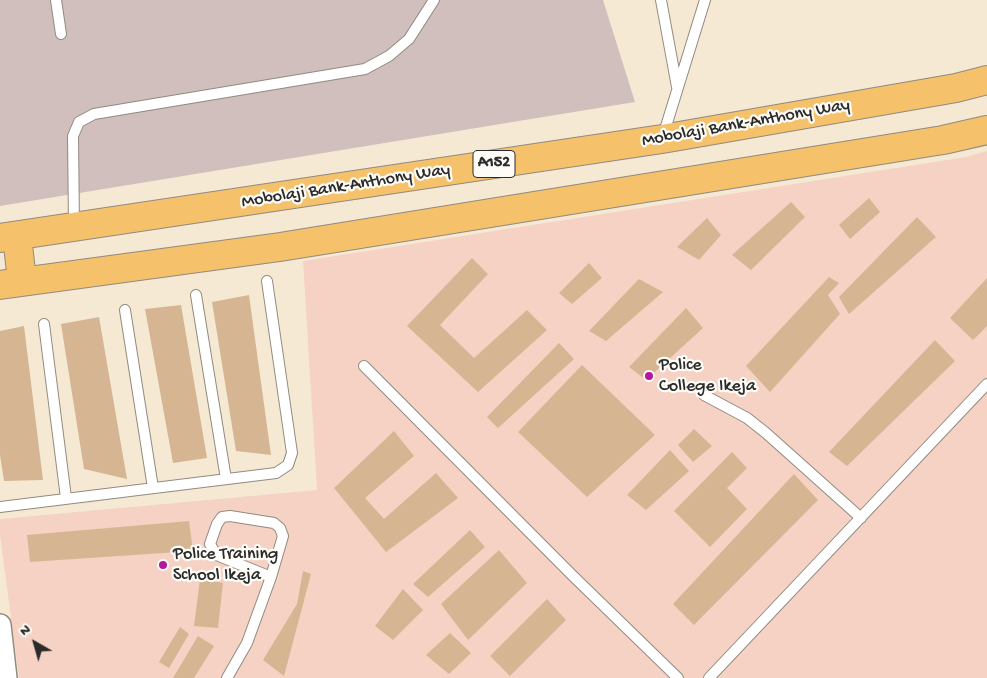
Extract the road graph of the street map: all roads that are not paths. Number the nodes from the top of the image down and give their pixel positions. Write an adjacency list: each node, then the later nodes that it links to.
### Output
1 (56, 0): 5 (lane)
2 (434, 0): 10 (lane)
3 (662, 0): 7 (lane)
4 (705, 0): 7 (lane)
5 (61, 34)
6 (987, 80): 9 (main road, Mobolaji Bank-Anthony Way / A152)
7 (677, 90): 9 (lane)
8 (987, 130): 13 (main road)
9 (662, 139): 10 (main road, Mobolaji Bank-Anthony Way / A152)
10 (74, 228): 11 (main road, Mobolaji Bank-Anthony Way / A152)
11 (9, 237): 13 (main road)
12 (267, 281): 20 (lane)
13 (11, 283)
14 (196, 295): 20 (lane)
15 (125, 310): 21 (lane)
16 (44, 324): 22 (lane)
17 (364, 366): 29 (lane)
18 (987, 384): 24 (lane)
19 (704, 395): 24 (lane)
20 (226, 479): 21 (lane)
21 (154, 488): 22 (lane)
22 (66, 498): 23 (lane)
23 (0, 507)
24 (861, 518): 30 (lane)
25 (271, 577): 25 (lane); 28 (lane)
26 (0, 626): 27 (street)
27 (6, 678)
28 (227, 678)
29 (678, 678)
30 (709, 678)

